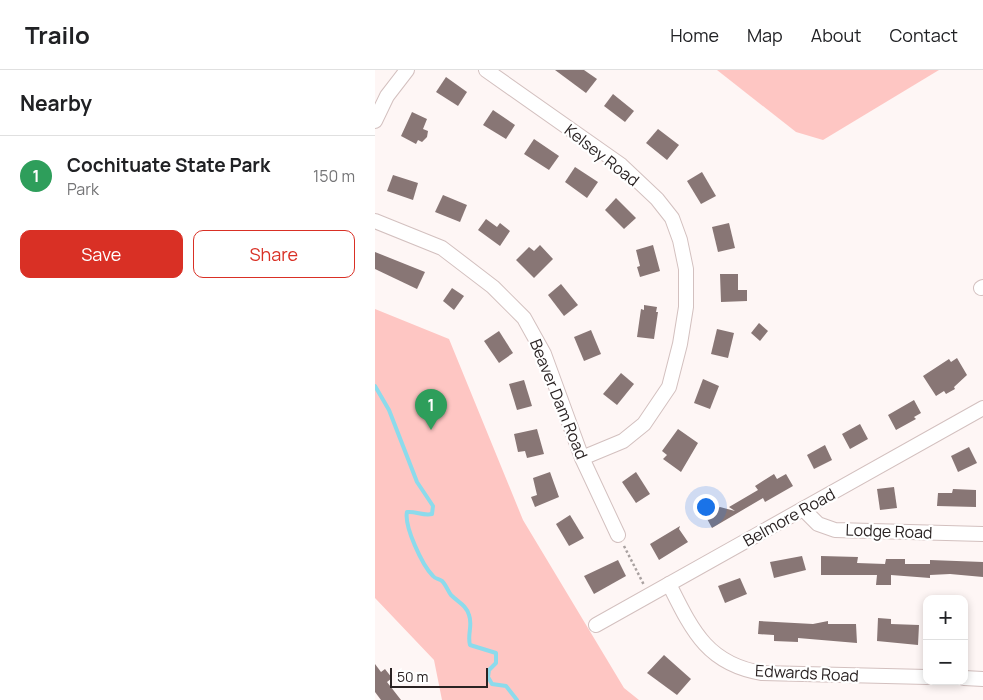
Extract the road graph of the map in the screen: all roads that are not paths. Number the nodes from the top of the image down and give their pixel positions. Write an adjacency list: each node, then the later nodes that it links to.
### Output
1 (407, 70): 3 (street)
2 (486, 70): 6 (street, Kelsey Road)
3 (375, 121)
4 (375, 221): 6 (street, Beaver Dam Road)
5 (983, 408): 7 (street, Belmore Road)
6 (582, 458): 8 (street, Beaver Dam Road)
7 (803, 509): 9 (street, Lodge Road); 10 (street, Belmore Road)
8 (616, 531)
9 (983, 534)
10 (669, 584): 11 (street, Belmore Road); 12 (street, Edwards Road)
11 (596, 625)
12 (923, 677)
13 (968, 678): 14 (street)
14 (983, 678)

